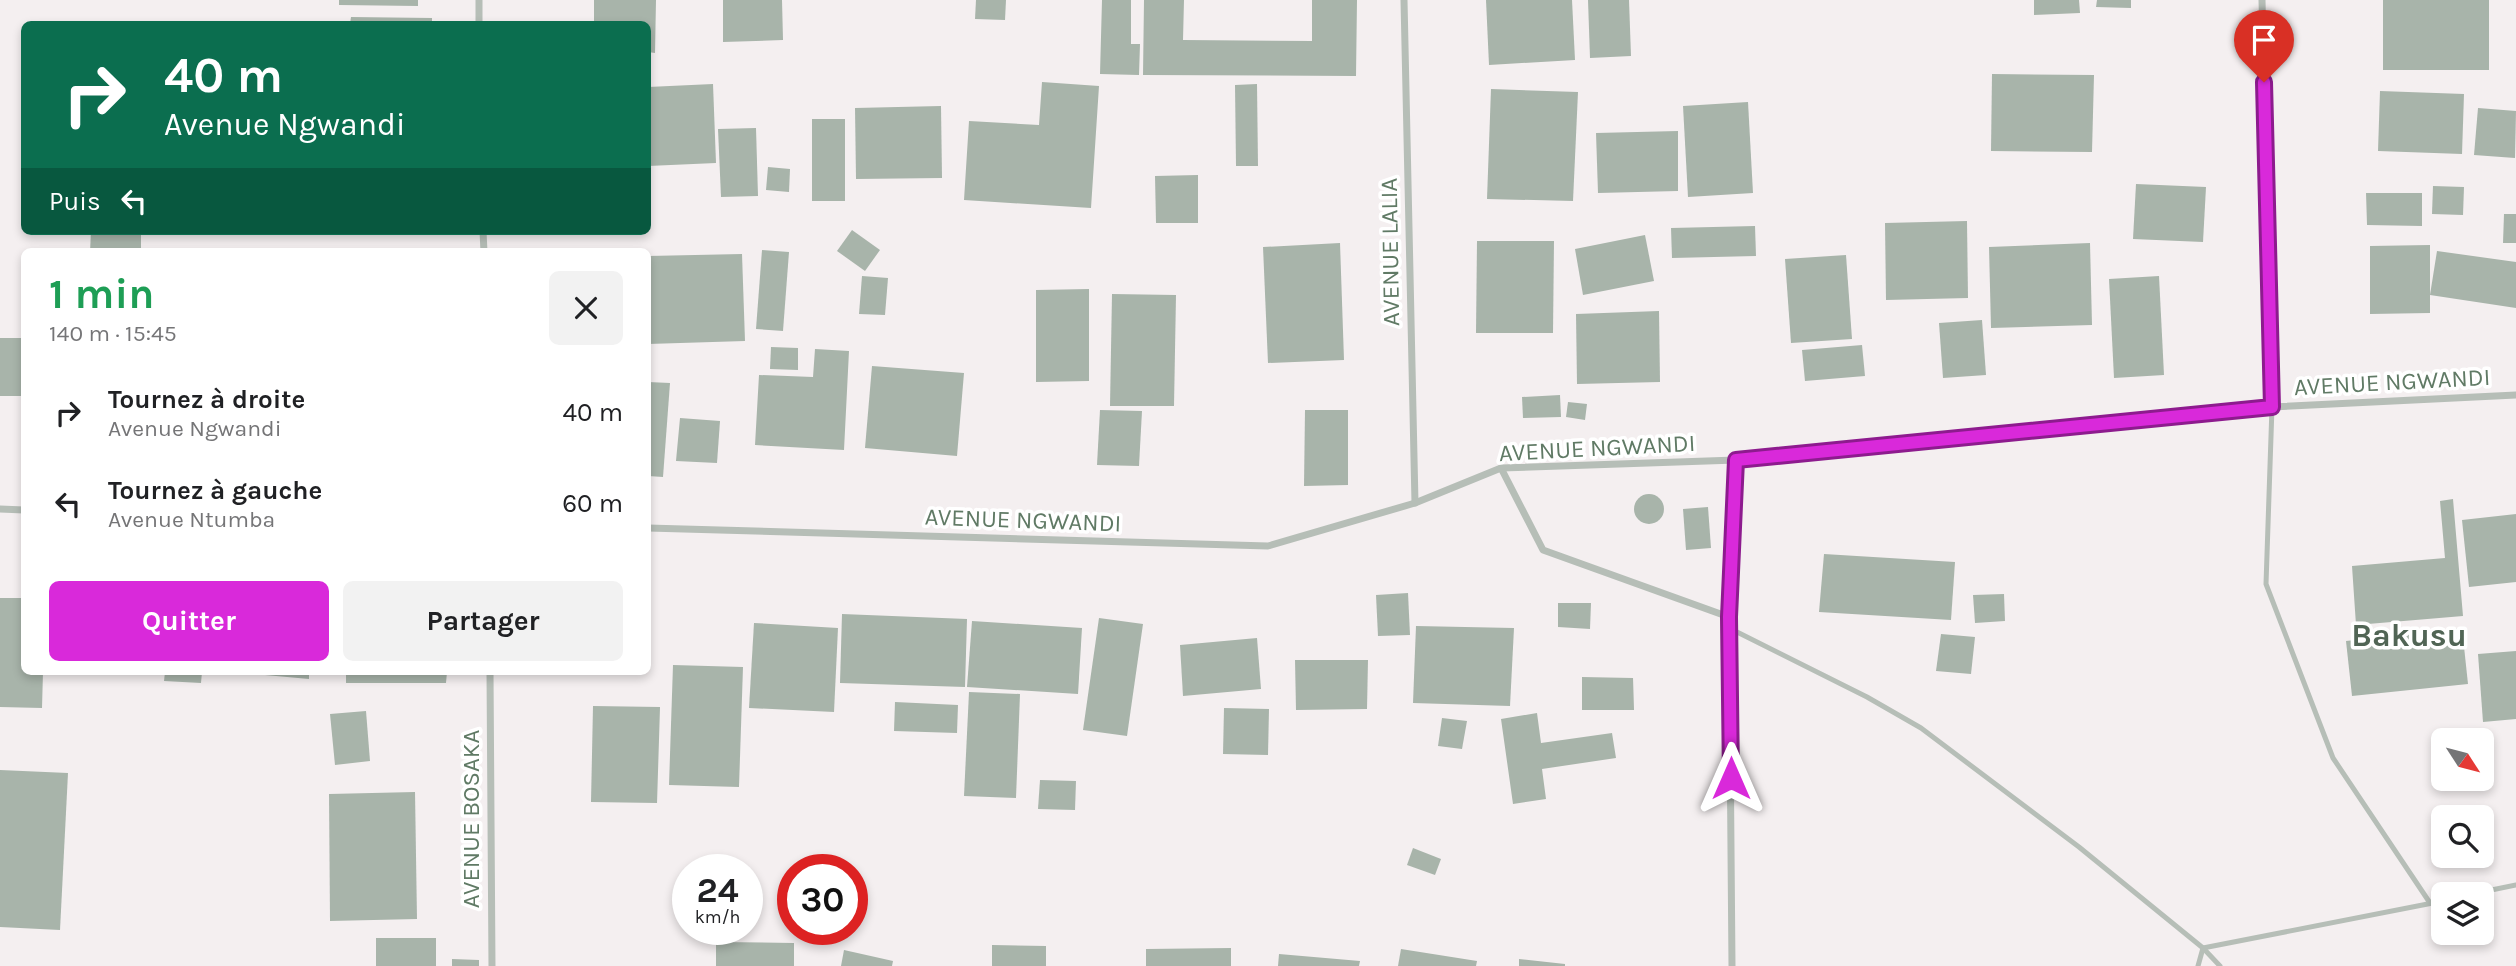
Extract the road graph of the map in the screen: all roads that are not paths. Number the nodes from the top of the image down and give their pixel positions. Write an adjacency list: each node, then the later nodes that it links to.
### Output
1 (479, 0): 4 (street)
2 (1404, 0): 9 (street, AVENUE LALIA)
3 (2262, 0): 6 (street)
4 (479, 21)
5 (2516, 395): 6 (street, AVENUE NGWANDI)
6 (2272, 407): 7 (street, AVENUE NGWANDI); 17 (lane)
7 (1736, 460): 8 (street, AVENUE NGWANDI); 13 (street)
8 (1501, 468): 9 (street, AVENUE NGWANDI); 13 (street)
9 (1415, 503): 12 (street, AVENUE NGWANDI)
10 (0, 509): 11 (street)
11 (21, 510)
12 (651, 528)
13 (1729, 617): 18 (lane); 20 (street)
14 (490, 675): 19 (street, AVENUE BOSAKA)
15 (2516, 885): 16 (lane)
16 (2494, 890)
17 (2430, 904): 18 (lane)
18 (2203, 948): 21 (lane); 22 (lane)
19 (492, 966)
20 (1732, 966)
21 (2198, 966)
22 (2220, 966)

